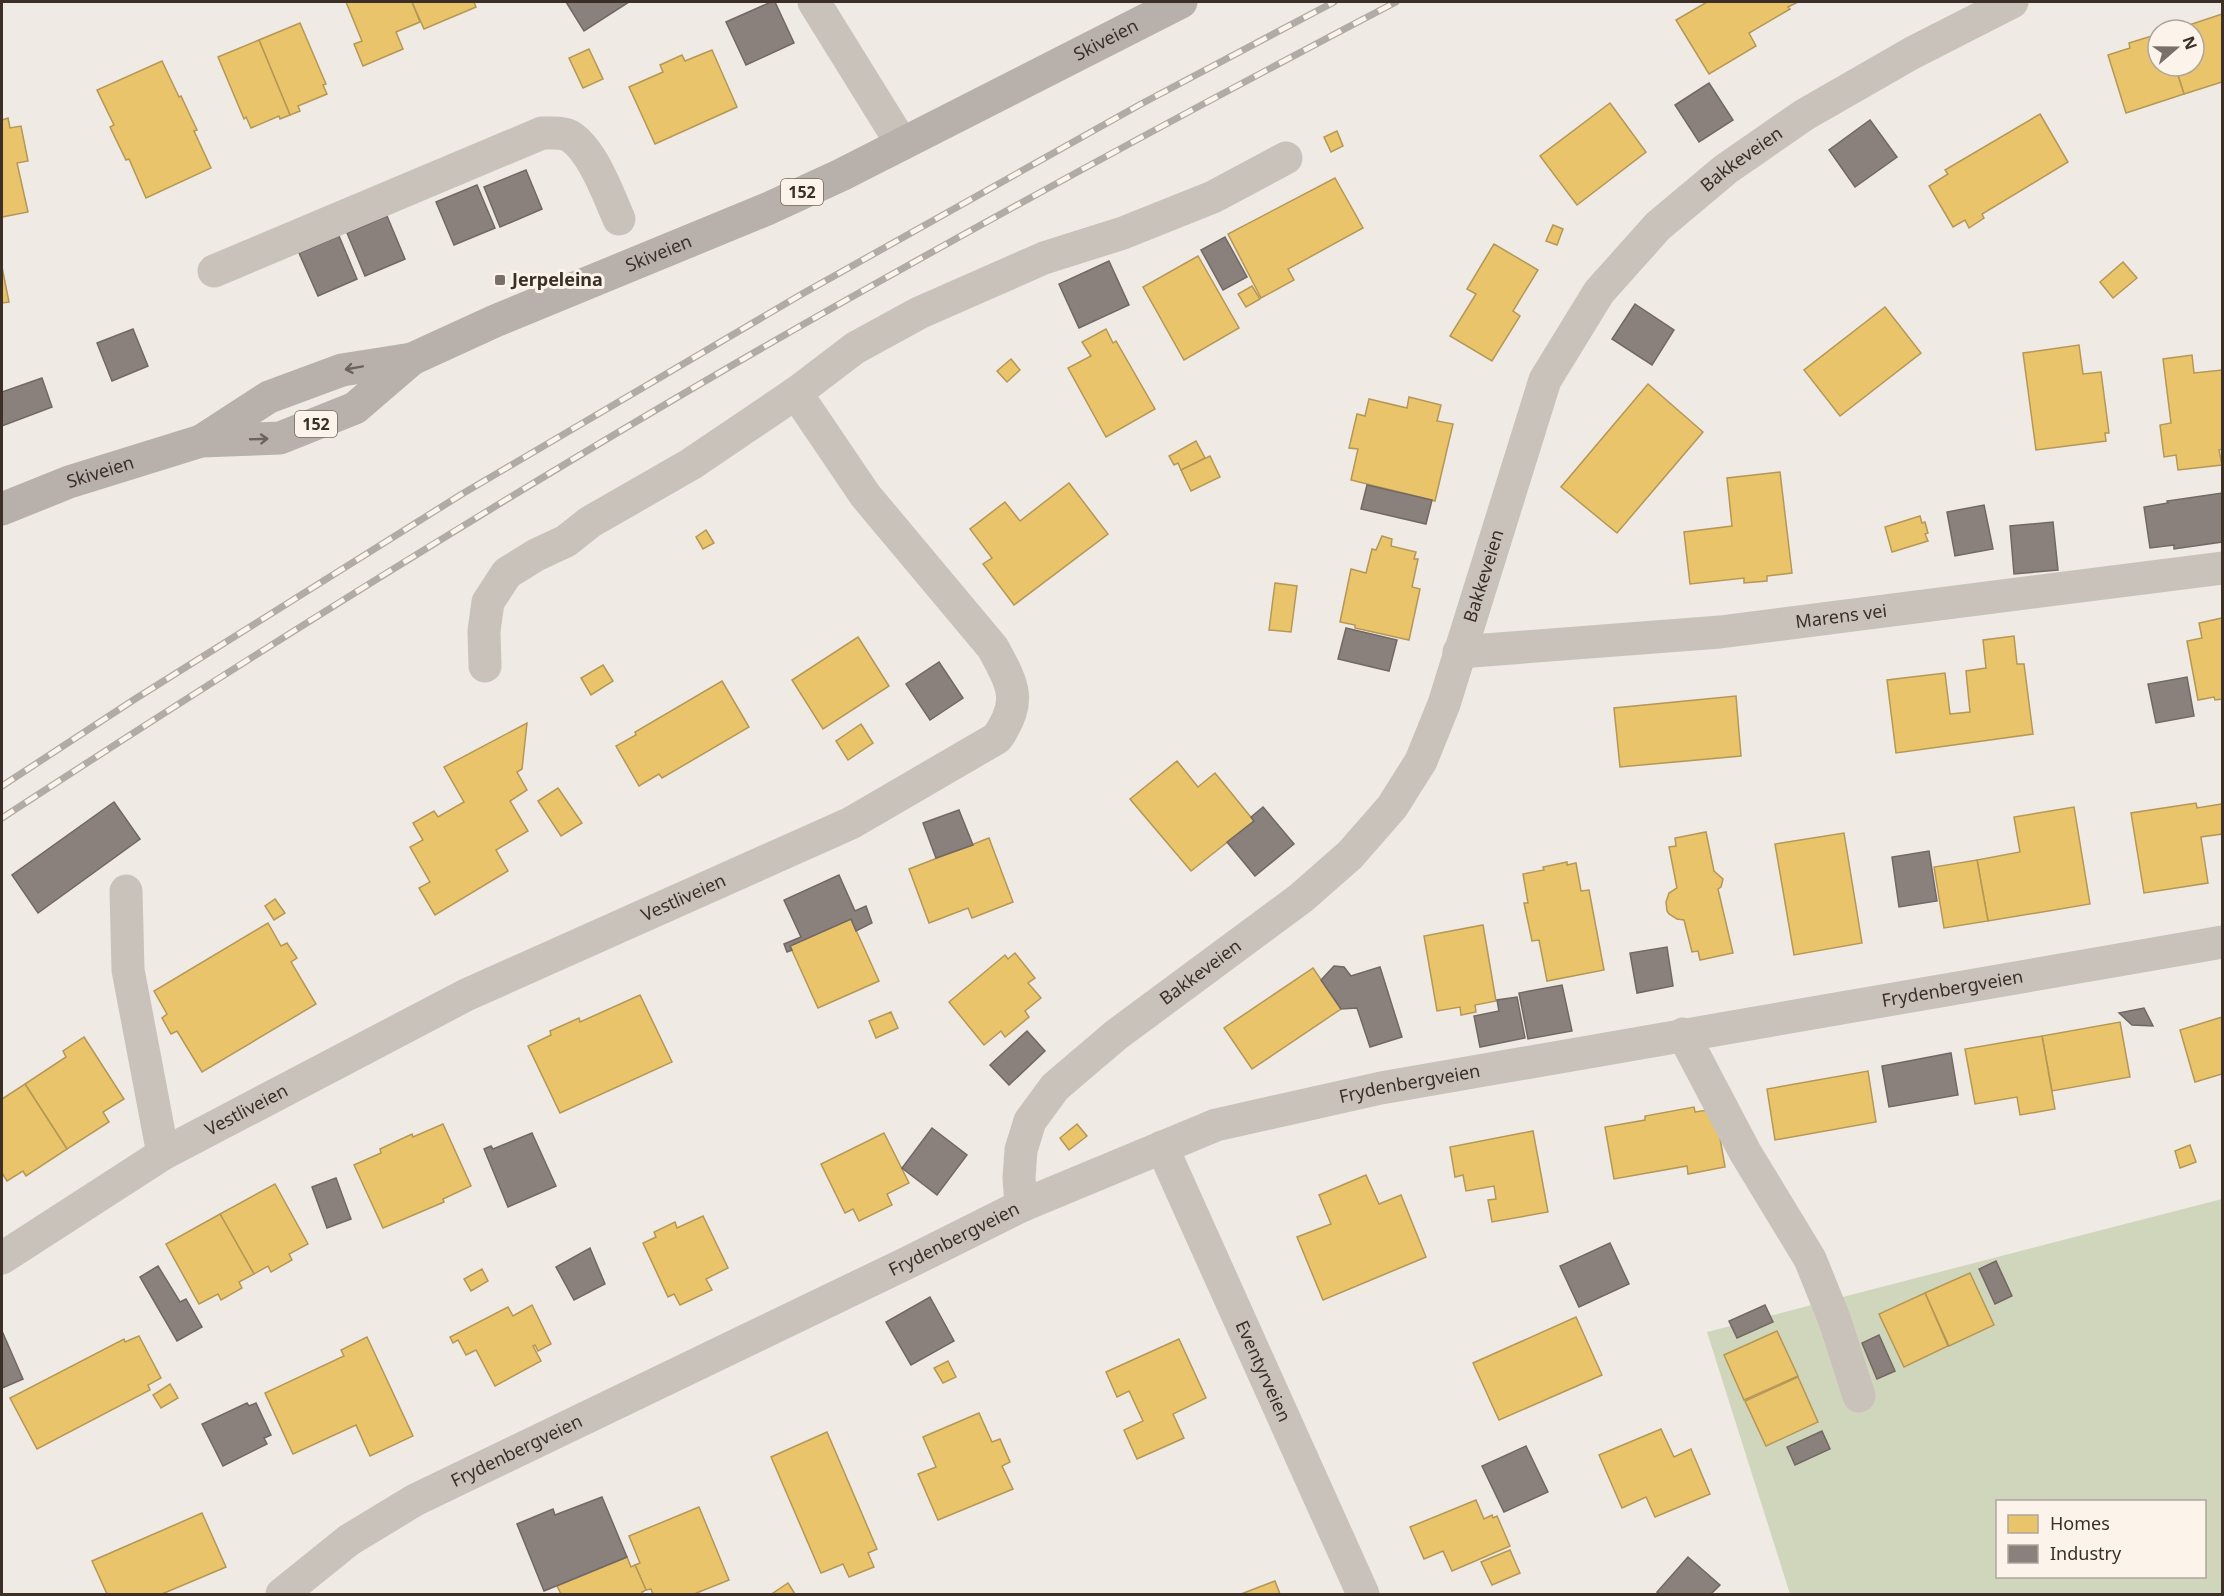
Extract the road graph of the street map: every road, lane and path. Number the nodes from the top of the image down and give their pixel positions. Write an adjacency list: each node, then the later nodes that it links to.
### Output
1 (814, 2): 4 (street)
2 (1181, 2): 4 (main road, Skiveien / 152)
3 (2012, 2): 11 (street, Bakkeveien)
4 (902, 144): 9 (main road, Skiveien / 152)
5 (1286, 158): 8 (street)
6 (619, 219): 7 (street)
7 (214, 271)
8 (796, 393): 12 (street); 17 (street, Vestliveien)
9 (2, 509)
10 (2223, 568): 11 (street, Marens vei)
11 (1459, 652): 18 (street, Bakkeveien)
12 (485, 666)
13 (126, 891): 17 (street)
14 (2223, 942): 15 (street, Frydenbergveien)
15 (1683, 1035): 16 (street, Frydenbergveien); 20 (street)
16 (1162, 1148): 18 (street, Frydenbergveien); 22 (street, Eventyrveien)
17 (163, 1154): 19 (street, Vestliveien)
18 (1021, 1206): 21 (street, Frydenbergveien)
19 (2, 1258)
20 (1859, 1396)
21 (282, 1594)
22 (1363, 1594)

